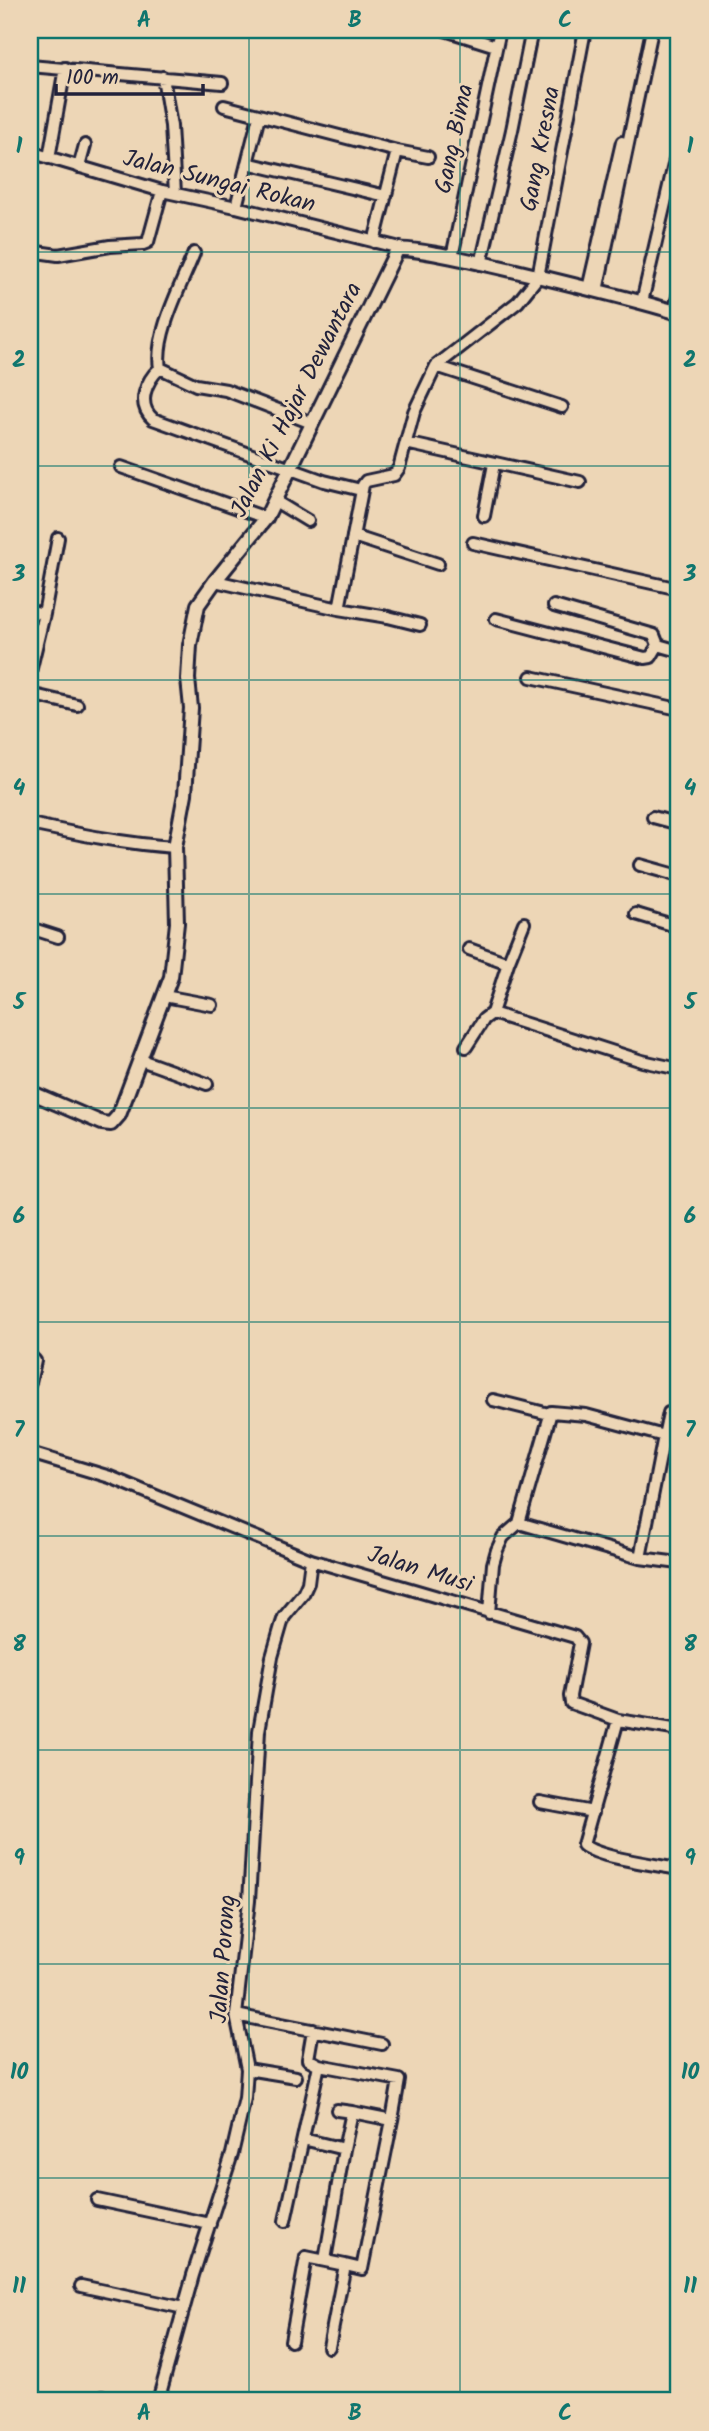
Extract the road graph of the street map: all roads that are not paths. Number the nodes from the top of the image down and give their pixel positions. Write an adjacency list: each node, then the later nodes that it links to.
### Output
1 (445, 30): 7 (street)
2 (500, 30): 7 (street, Gang Bima)
3 (532, 30): 32 (street)
4 (585, 30): 33 (street, Gang Kresna)
5 (646, 30): 12 (street)
6 (652, 30): 12 (street)
7 (496, 46): 31 (street, Gang Bima)
8 (30, 66): 9 (street)
9 (65, 68): 10 (street); 20 (street)
10 (163, 77): 11 (street); 24 (street)
11 (222, 83)
12 (635, 99): 34 (street)
13 (224, 106): 14 (street)
14 (259, 116): 17 (street); 21 (street)
15 (679, 143): 36 (street)
16 (85, 145): 22 (street)
17 (397, 151): 19 (street); 25 (street)
18 (30, 152): 20 (street, Jalan Sungai Rokan)
19 (428, 156)
20 (49, 158): 22 (street, Jalan Sungai Rokan)
21 (247, 163): 25 (street); 26 (street)
22 (79, 167): 23 (street, Jalan Sungai Rokan)
23 (162, 191): 24 (street, Jalan Sungai Rokan); 29 (street)
24 (175, 193): 26 (street, Jalan Sungai Rokan)
25 (386, 196): 27 (street)
26 (236, 206): 27 (street, Jalan Sungai Rokan)
27 (374, 242): 28 (street, Jalan Sungai Rokan)
28 (400, 248): 31 (main road); 41 (main road, Jalan Ki Hajar Dewantara)
29 (30, 251)
30 (194, 253): 39 (street)
31 (452, 257): 32 (main road)
32 (481, 264): 33 (main road)
33 (538, 277): 34 (main road); 38 (street)
34 (592, 290): 36 (main road)
35 (679, 293): 37 (street)
36 (642, 302): 37 (main road)
37 (677, 313)
38 (436, 366): 40 (street); 42 (street)
39 (160, 368): 41 (street); 45 (street)
40 (562, 407)
41 (312, 423): 45 (main road, Jalan Ki Hajar Dewantara)
42 (406, 443): 43 (street); 47 (street)
43 (494, 464): 46 (street); 49 (street)
44 (121, 467): 50 (street)
45 (292, 468): 47 (street); 48 (main road, Jalan Ki Hajar Dewantara)
46 (580, 482)
47 (361, 491): 52 (street)
48 (275, 501): 50 (main road, Jalan Ki Hajar Dewantara); 51 (street)
49 (484, 516)
50 (266, 518): 56 (main road, Jalan Ki Hajar Dewantara)
51 (309, 521)
52 (353, 537): 55 (street); 59 (street)
53 (58, 538): 61 (street)
54 (473, 543): 57 (street)
55 (438, 564)
56 (215, 580): 59 (street); 74 (main road, Jalan Ki Hajar Dewantara)
57 (679, 589)
58 (554, 606): 64 (street)
59 (339, 609): 63 (street)
60 (30, 611): 61 (street)
61 (44, 614): 66 (street)
62 (496, 619): 64 (street)
63 (420, 625)
64 (658, 645): 65 (street)
65 (679, 651)
66 (30, 672)
67 (531, 677): 70 (street)
68 (30, 694): 69 (street)
69 (77, 705)
70 (679, 709)
71 (653, 817): 73 (street)
72 (30, 824): 74 (street)
73 (679, 824)
74 (175, 847): 84 (main road, Jalan Ki Hajar Dewantara)
75 (640, 865): 76 (street)
76 (679, 876)
77 (636, 914): 79 (street)
78 (524, 923): 83 (street)
79 (679, 927)
80 (30, 929): 81 (street)
81 (58, 937)
82 (469, 949): 83 (street)
83 (508, 963): 86 (street)
84 (164, 996): 85 (street); 88 (main road, Jalan Ki Hajar Dewantara)
85 (212, 1005)
86 (492, 1013): 87 (street); 89 (street)
87 (466, 1047)
88 (141, 1060): 90 (street); 91 (main road, Jalan Ki Hajar Dewantara)
89 (679, 1069)
90 (207, 1084)
91 (30, 1093)
92 (30, 1356): 93 (street)
93 (30, 1383)
94 (494, 1400): 96 (street)
95 (679, 1412): 97 (street)
96 (549, 1414): 97 (street); 99 (street)
97 (664, 1436): 100 (street)
98 (30, 1454): 101 (street, Jalan Musi)
99 (519, 1523): 100 (street); 103 (street)
100 (640, 1558): 102 (street)
101 (311, 1560): 103 (street, Jalan Musi); 109 (street, Jalan Porong)
102 (679, 1563)
103 (489, 1613): 104 (street, Jalan Musi)
104 (618, 1720): 105 (street, Jalan Musi); 107 (street)
105 (679, 1730)
106 (540, 1802): 107 (street)
107 (593, 1812): 108 (street)
108 (679, 1870)
109 (236, 2015): 110 (street); 113 (street, Jalan Porong)
110 (313, 2030): 111 (street); 112 (street)
111 (383, 2044)
112 (319, 2065): 117 (street); 118 (street)
113 (247, 2069): 114 (street); 122 (street, Jalan Porong)
114 (296, 2077)
115 (337, 2110): 116 (street)
116 (352, 2112): 117 (street); 119 (street)
117 (392, 2120): 124 (street)
118 (303, 2139): 119 (street); 121 (street)
119 (344, 2149): 123 (street)
120 (97, 2200): 122 (street)
121 (285, 2221)
122 (210, 2224): 126 (street, Jalan Porong)
123 (324, 2260): 124 (street); 127 (street)
124 (345, 2265): 128 (street)
125 (81, 2286): 126 (street)
126 (184, 2308): 129 (street, Jalan Porong)
127 (291, 2341)
128 (329, 2347)
129 (158, 2401)

